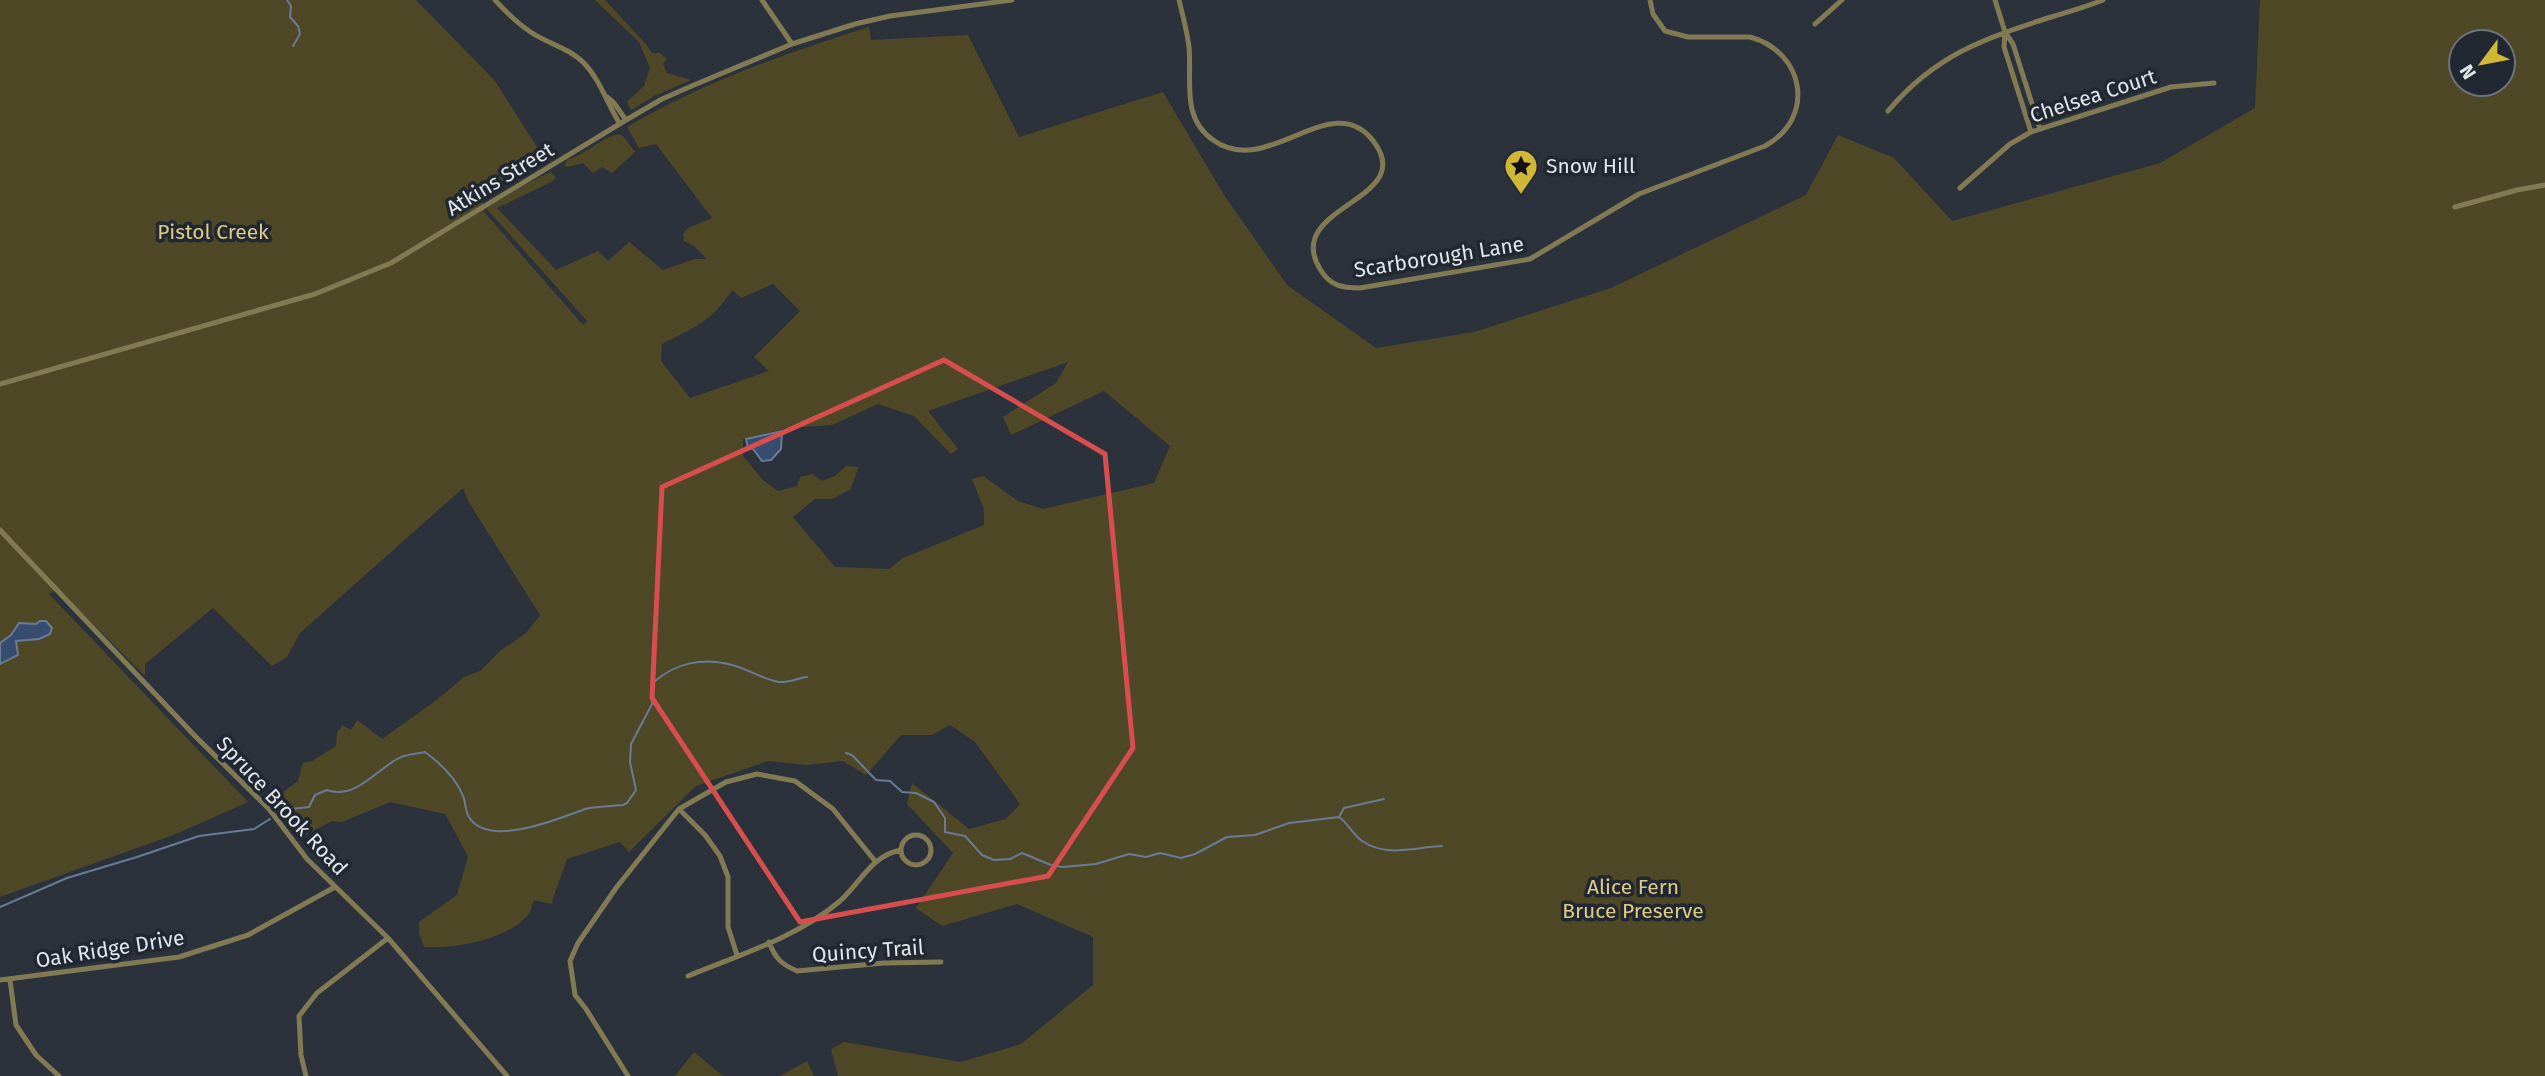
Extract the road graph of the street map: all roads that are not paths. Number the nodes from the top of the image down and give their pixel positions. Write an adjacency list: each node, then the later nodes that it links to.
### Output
1 (495, 0): 14 (street)
2 (762, 0): 11 (street)
3 (1013, 0): 11 (street, Atkins Street)
4 (1179, 0): 5 (street, Scarborough Lane)
5 (1650, 0)
6 (1842, 0): 9 (street)
7 (1995, 0): 10 (street)
8 (2103, 0): 10 (street)
9 (1815, 24)
10 (2005, 32): 13 (street); 15 (street); 16 (street)
11 (792, 44): 14 (street, Atkins Street)
12 (2214, 83): 15 (street, Chelsea Court)
13 (1888, 111)
14 (623, 122): 20 (street, Atkins Street)
15 (2040, 129): 16 (street, Chelsea Court)
16 (2031, 132): 18 (street, Chelsea Court)
17 (2545, 185): 19 (street)
18 (1960, 188)
19 (2455, 207)
20 (0, 384)
21 (0, 530): 25 (street, Spruce Brook Road)
22 (679, 809): 24 (street); 28 (street); 36 (street)
23 (901, 850): 23 (street); 24 (street)
24 (875, 861): 27 (street)
25 (335, 887): 26 (street, Spruce Brook Road); 31 (street, Oak Ridge Drive)
26 (388, 938): 34 (street); 35 (street, Spruce Brook Road)
27 (769, 942): 28 (street); 29 (street, Quincy Trail)
28 (737, 956): 30 (street)
29 (941, 962)
30 (688, 976)
31 (10, 979): 32 (street, Oak Ridge Drive); 33 (street)
32 (0, 980)
33 (59, 1076)
34 (306, 1076)
35 (507, 1076)
36 (628, 1076)

